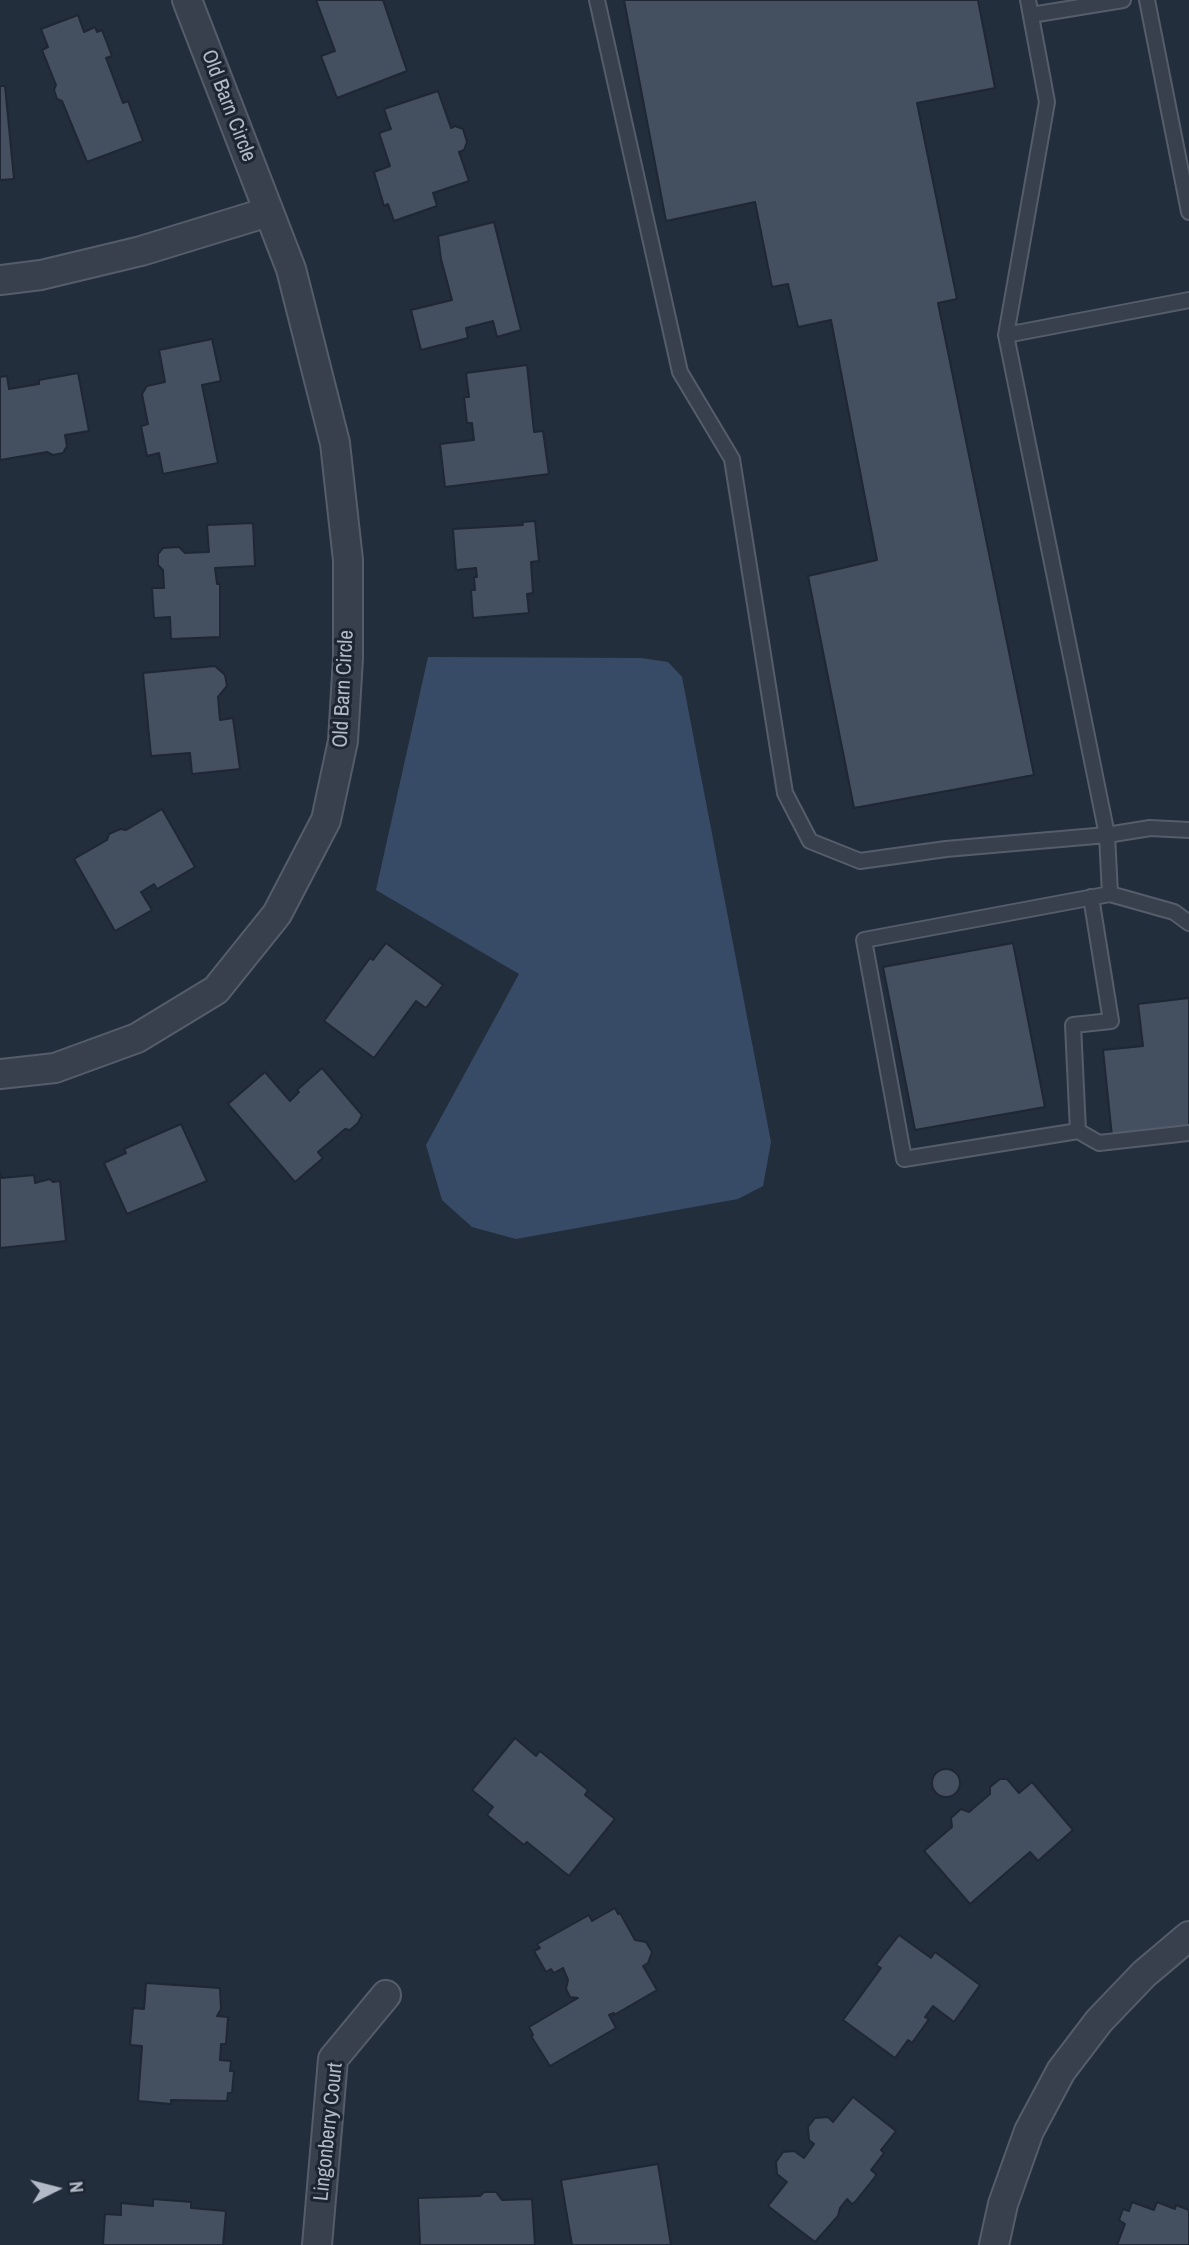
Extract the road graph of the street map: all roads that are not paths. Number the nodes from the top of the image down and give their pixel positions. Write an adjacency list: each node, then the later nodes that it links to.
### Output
1 (187, 0): 6 (street, Old Barn Circle)
2 (597, 0): 12 (lane)
3 (1123, 0): 5 (lane)
4 (1147, 0): 7 (lane)
5 (1029, 7): 10 (lane)
6 (268, 212): 8 (street); 16 (street, Old Barn Circle)
7 (1189, 212)
8 (0, 280)
9 (1189, 300): 10 (lane)
10 (1006, 335): 12 (lane)
11 (1189, 830): 12 (lane)
12 (1107, 835): 13 (lane)
13 (1110, 894): 14 (lane); 15 (lane)
14 (1091, 897): 17 (lane); 17 (lane)
15 (1189, 923)
16 (0, 1074)
17 (1078, 1131): 18 (lane)
18 (1189, 1133)
19 (1189, 1936): 22 (street)
20 (386, 1995): 21 (street, Lingonberry Court)
21 (317, 2245)
22 (994, 2245)

